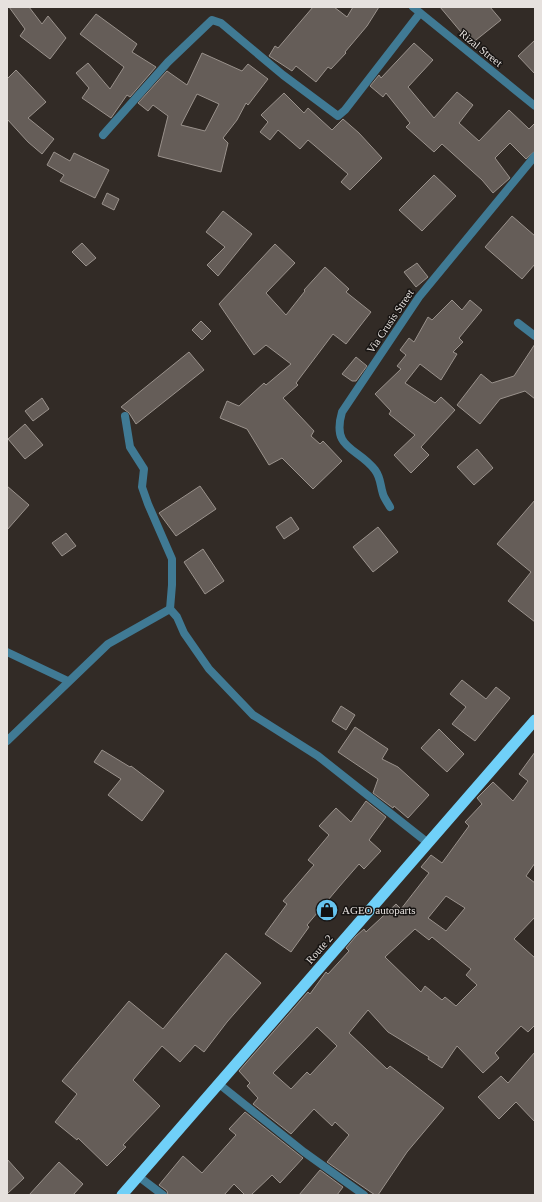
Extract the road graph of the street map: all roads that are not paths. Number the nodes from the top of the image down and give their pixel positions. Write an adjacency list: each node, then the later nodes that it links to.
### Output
1 (413, 7): 2 (street, Rizal Street)
2 (420, 13): 3 (street, Rizal Street); 4 (street)
3 (535, 106)
4 (103, 135)
5 (535, 156): 9 (street, Via Crusis Street)
6 (518, 323): 7 (street)
7 (535, 336)
8 (125, 416): 10 (street)
9 (390, 507)
10 (170, 609): 12 (street); 15 (street)
11 (7, 652): 12 (street)
12 (68, 681): 14 (street)
13 (535, 720): 15 (highway, Route 2)
14 (7, 741)
15 (428, 843): 16 (highway, Route 2)
16 (219, 1084): 17 (highway, Route 2); 20 (street)
17 (138, 1176): 18 (highway, Route 2); 19 (street)
18 (122, 1195)
19 (163, 1195)
20 (364, 1195)

